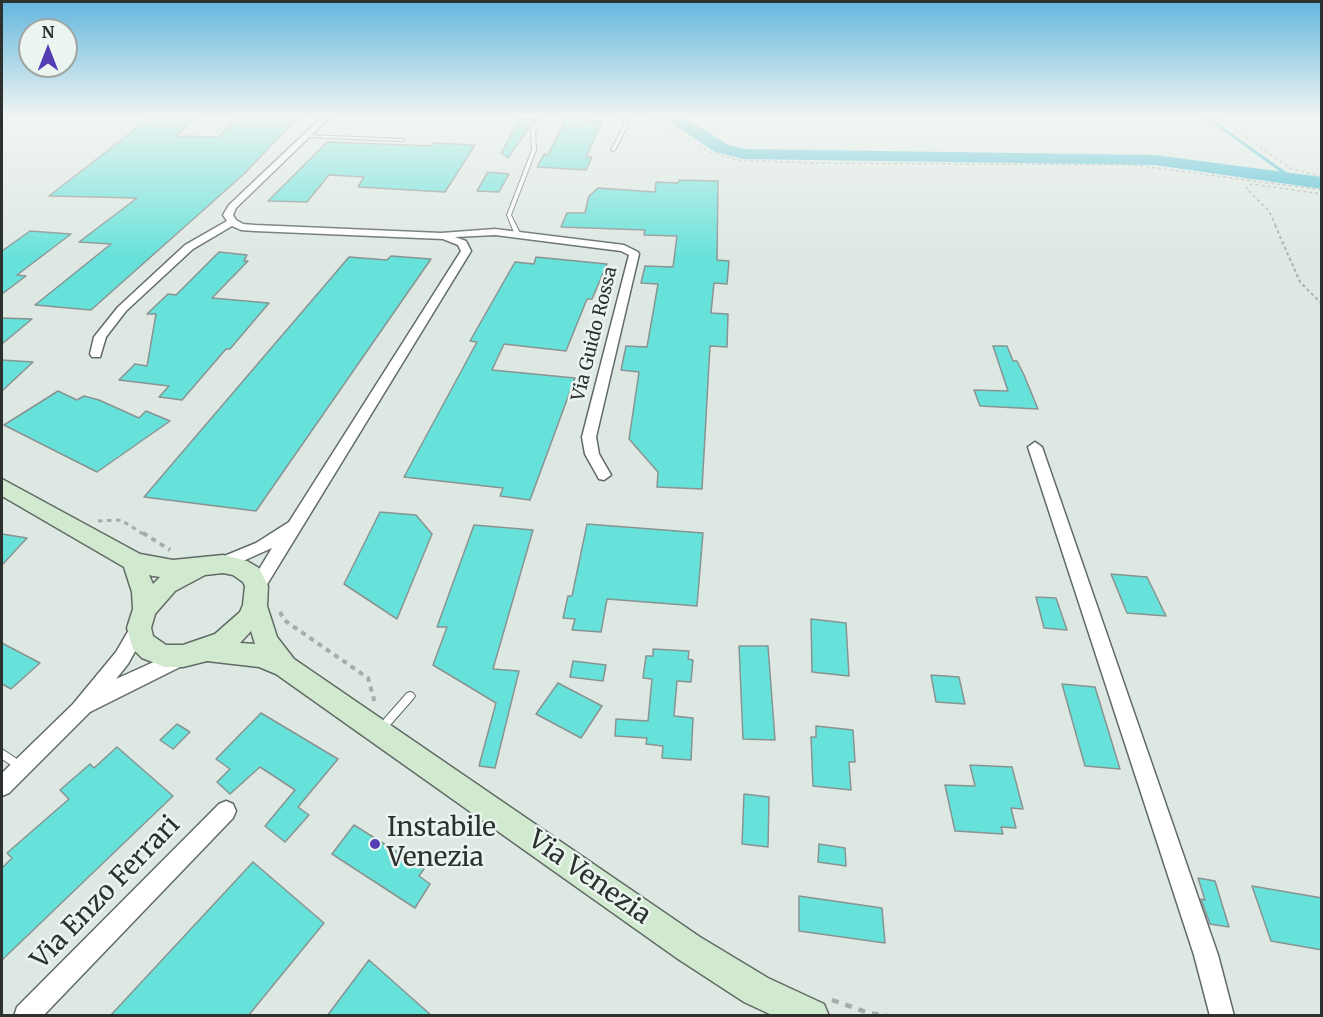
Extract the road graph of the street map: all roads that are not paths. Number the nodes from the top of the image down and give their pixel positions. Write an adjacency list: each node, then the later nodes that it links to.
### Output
1 (278, 163): 3 (street)
2 (529, 163): 5 (lane)
3 (232, 222): 6 (street, Via Guido Rossa); 8 (street)
4 (495, 232): 5 (street, Via Guido Rossa); 6 (street, Via Guido Rossa); 7 (street, Via Guido Rossa)
5 (514, 234): 7 (street, Via Guido Rossa); 10 (street, Via Guido Rossa)
6 (439, 235): 7 (street, Via Guido Rossa)
7 (463, 246): 12 (street)
8 (96, 354)
9 (1035, 447): 30 (street)
10 (604, 476)
11 (2, 488): 13 (main road, Via Venezia)
12 (296, 524): 14 (street); 16 (street)
13 (133, 561): 15 (main road, Via Venezia); 17 (main road, Via Venezia)
14 (223, 564): 15 (main road, Via Venezia); 16 (main road, Via Venezia)
15 (198, 568): 17 (main road, Via Venezia)
16 (263, 600): 18 (main road, Via Venezia); 20 (main road, Via Venezia)
17 (142, 618): 19 (main road, Via Venezia); 22 (street)
18 (207, 650): 19 (main road, Via Venezia); 20 (main road, Via Venezia)
19 (183, 657): 22 (street)
20 (285, 666): 23 (main road, Via Venezia)
21 (410, 696): 23 (lane)
22 (80, 710): 25 (street)
23 (386, 724): 28 (main road, Via Venezia)
24 (2, 754): 25 (lane)
25 (21, 767): 26 (street)
26 (2, 786)
27 (226, 811): 29 (street, Via Enzo Ferrari)
28 (821, 1007)
29 (26, 1016)
30 (1222, 1016)

